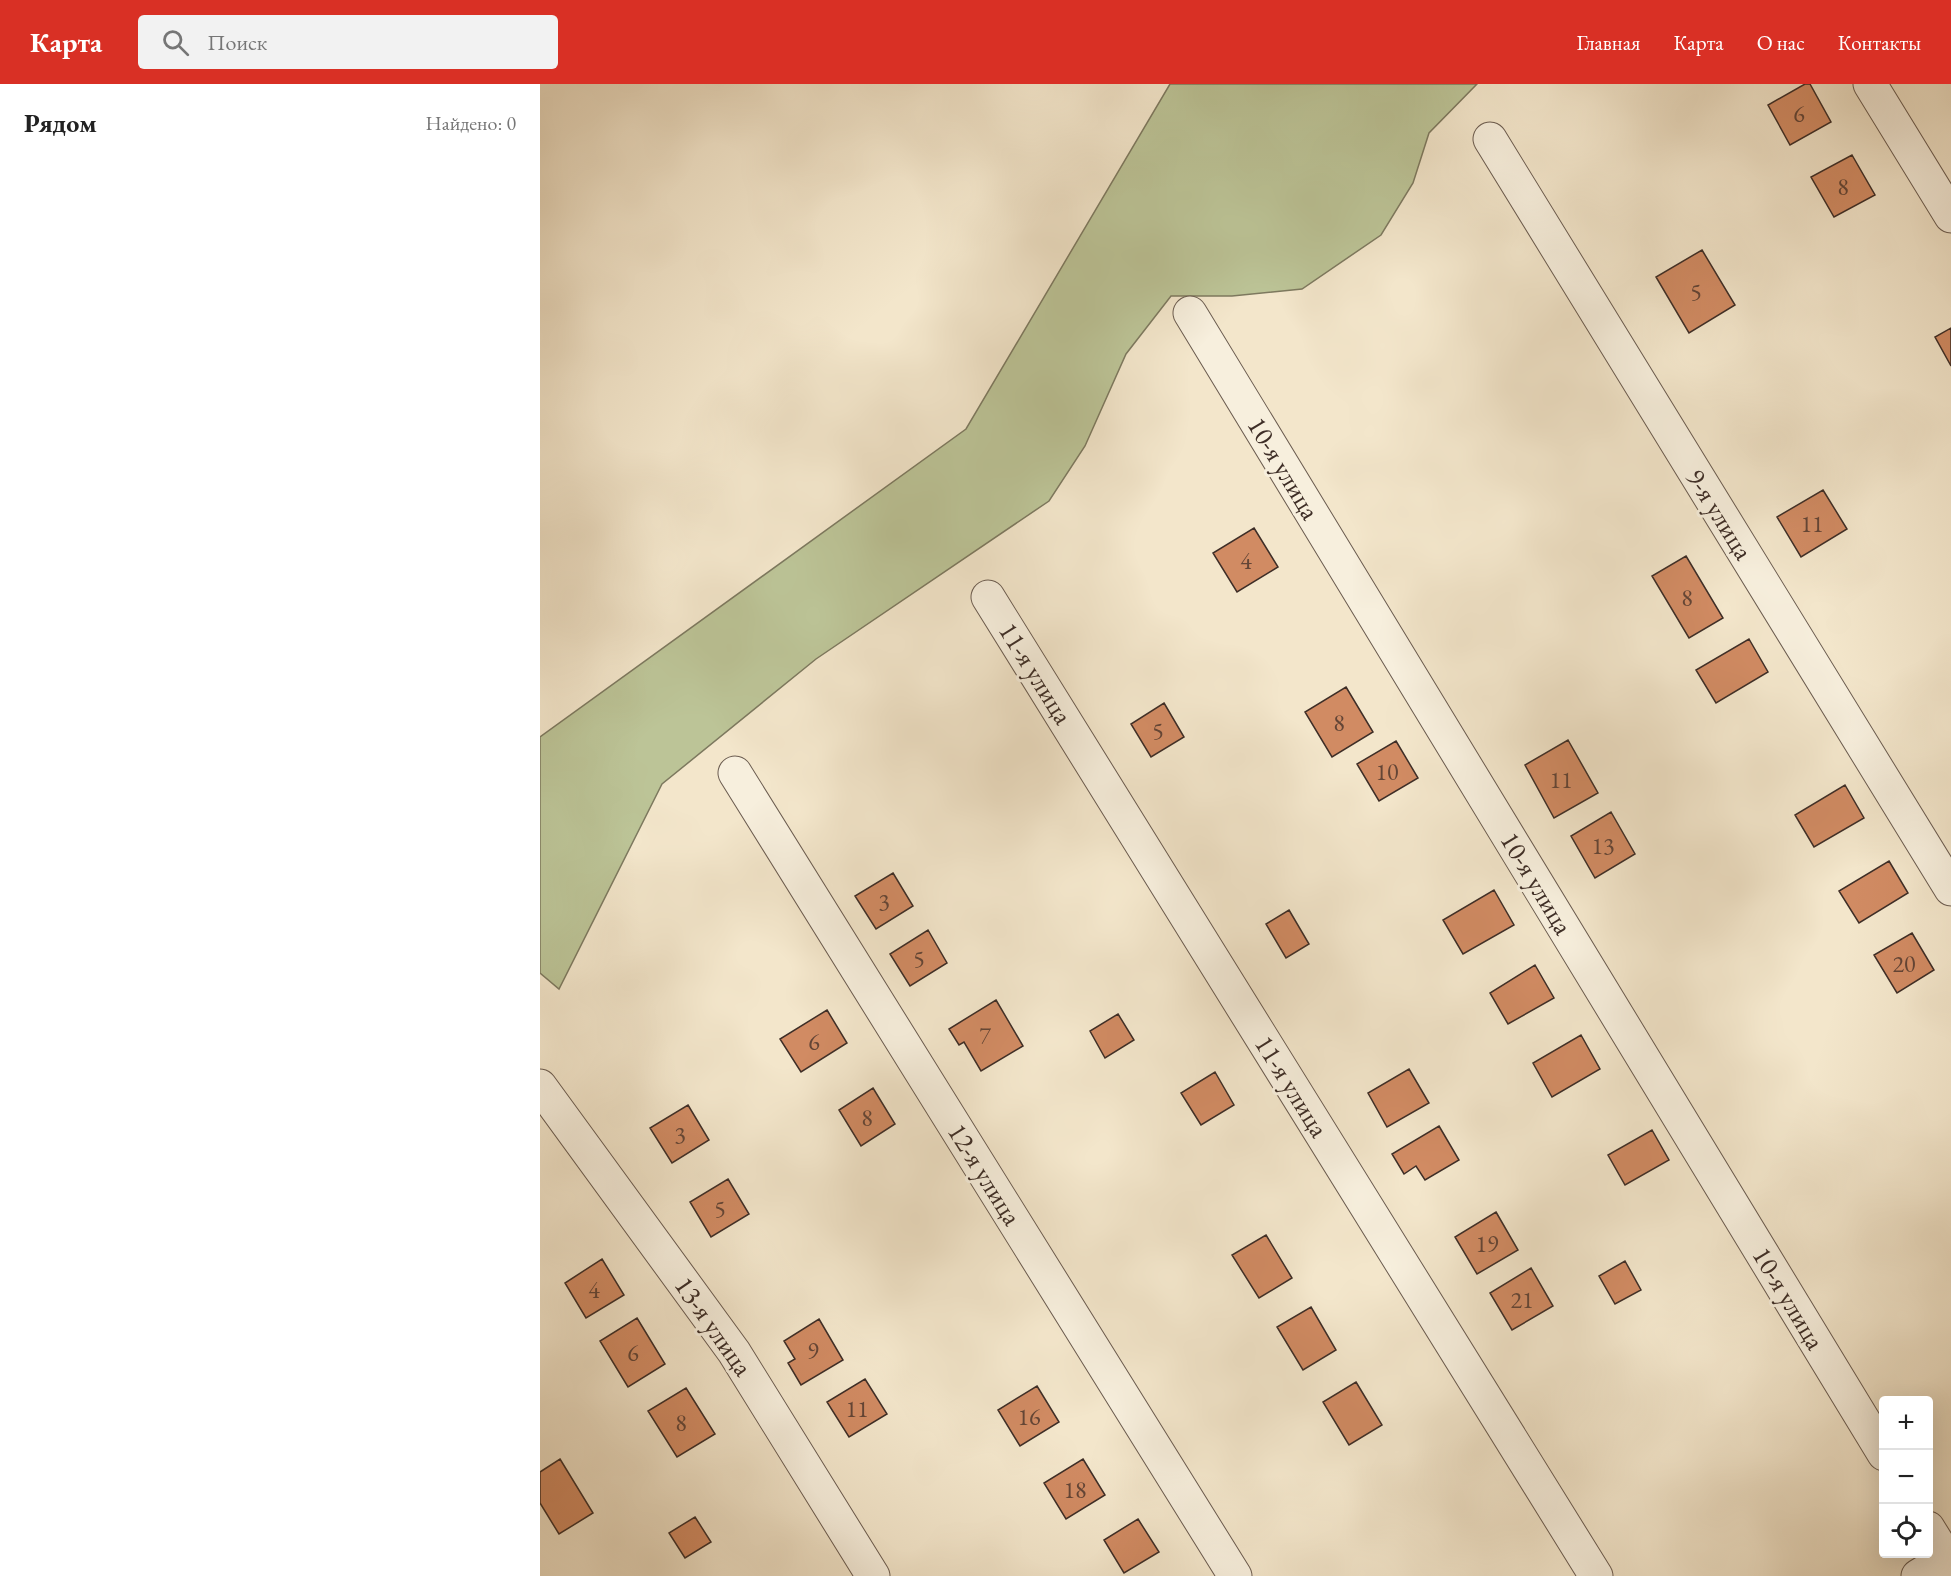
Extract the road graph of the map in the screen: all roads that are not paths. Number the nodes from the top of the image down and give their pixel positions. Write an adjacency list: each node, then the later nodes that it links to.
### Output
1 (1870, 84): 3 (street)
2 (1490, 139): 7 (street, 9-я улица)
3 (1951, 216)
4 (1190, 313): 9 (street, 10-я улица)
5 (988, 597): 14 (street, 11-я улица)
6 (735, 772): 13 (street, 12-я улица)
7 (1951, 889)
8 (540, 1086): 12 (street, 13-я улица)
9 (1882, 1450)
10 (1933, 1534): 11 (street)
11 (1950, 1559): 15 (street)
12 (873, 1576)
13 (1234, 1576)
14 (1596, 1576)
15 (1918, 1576)

